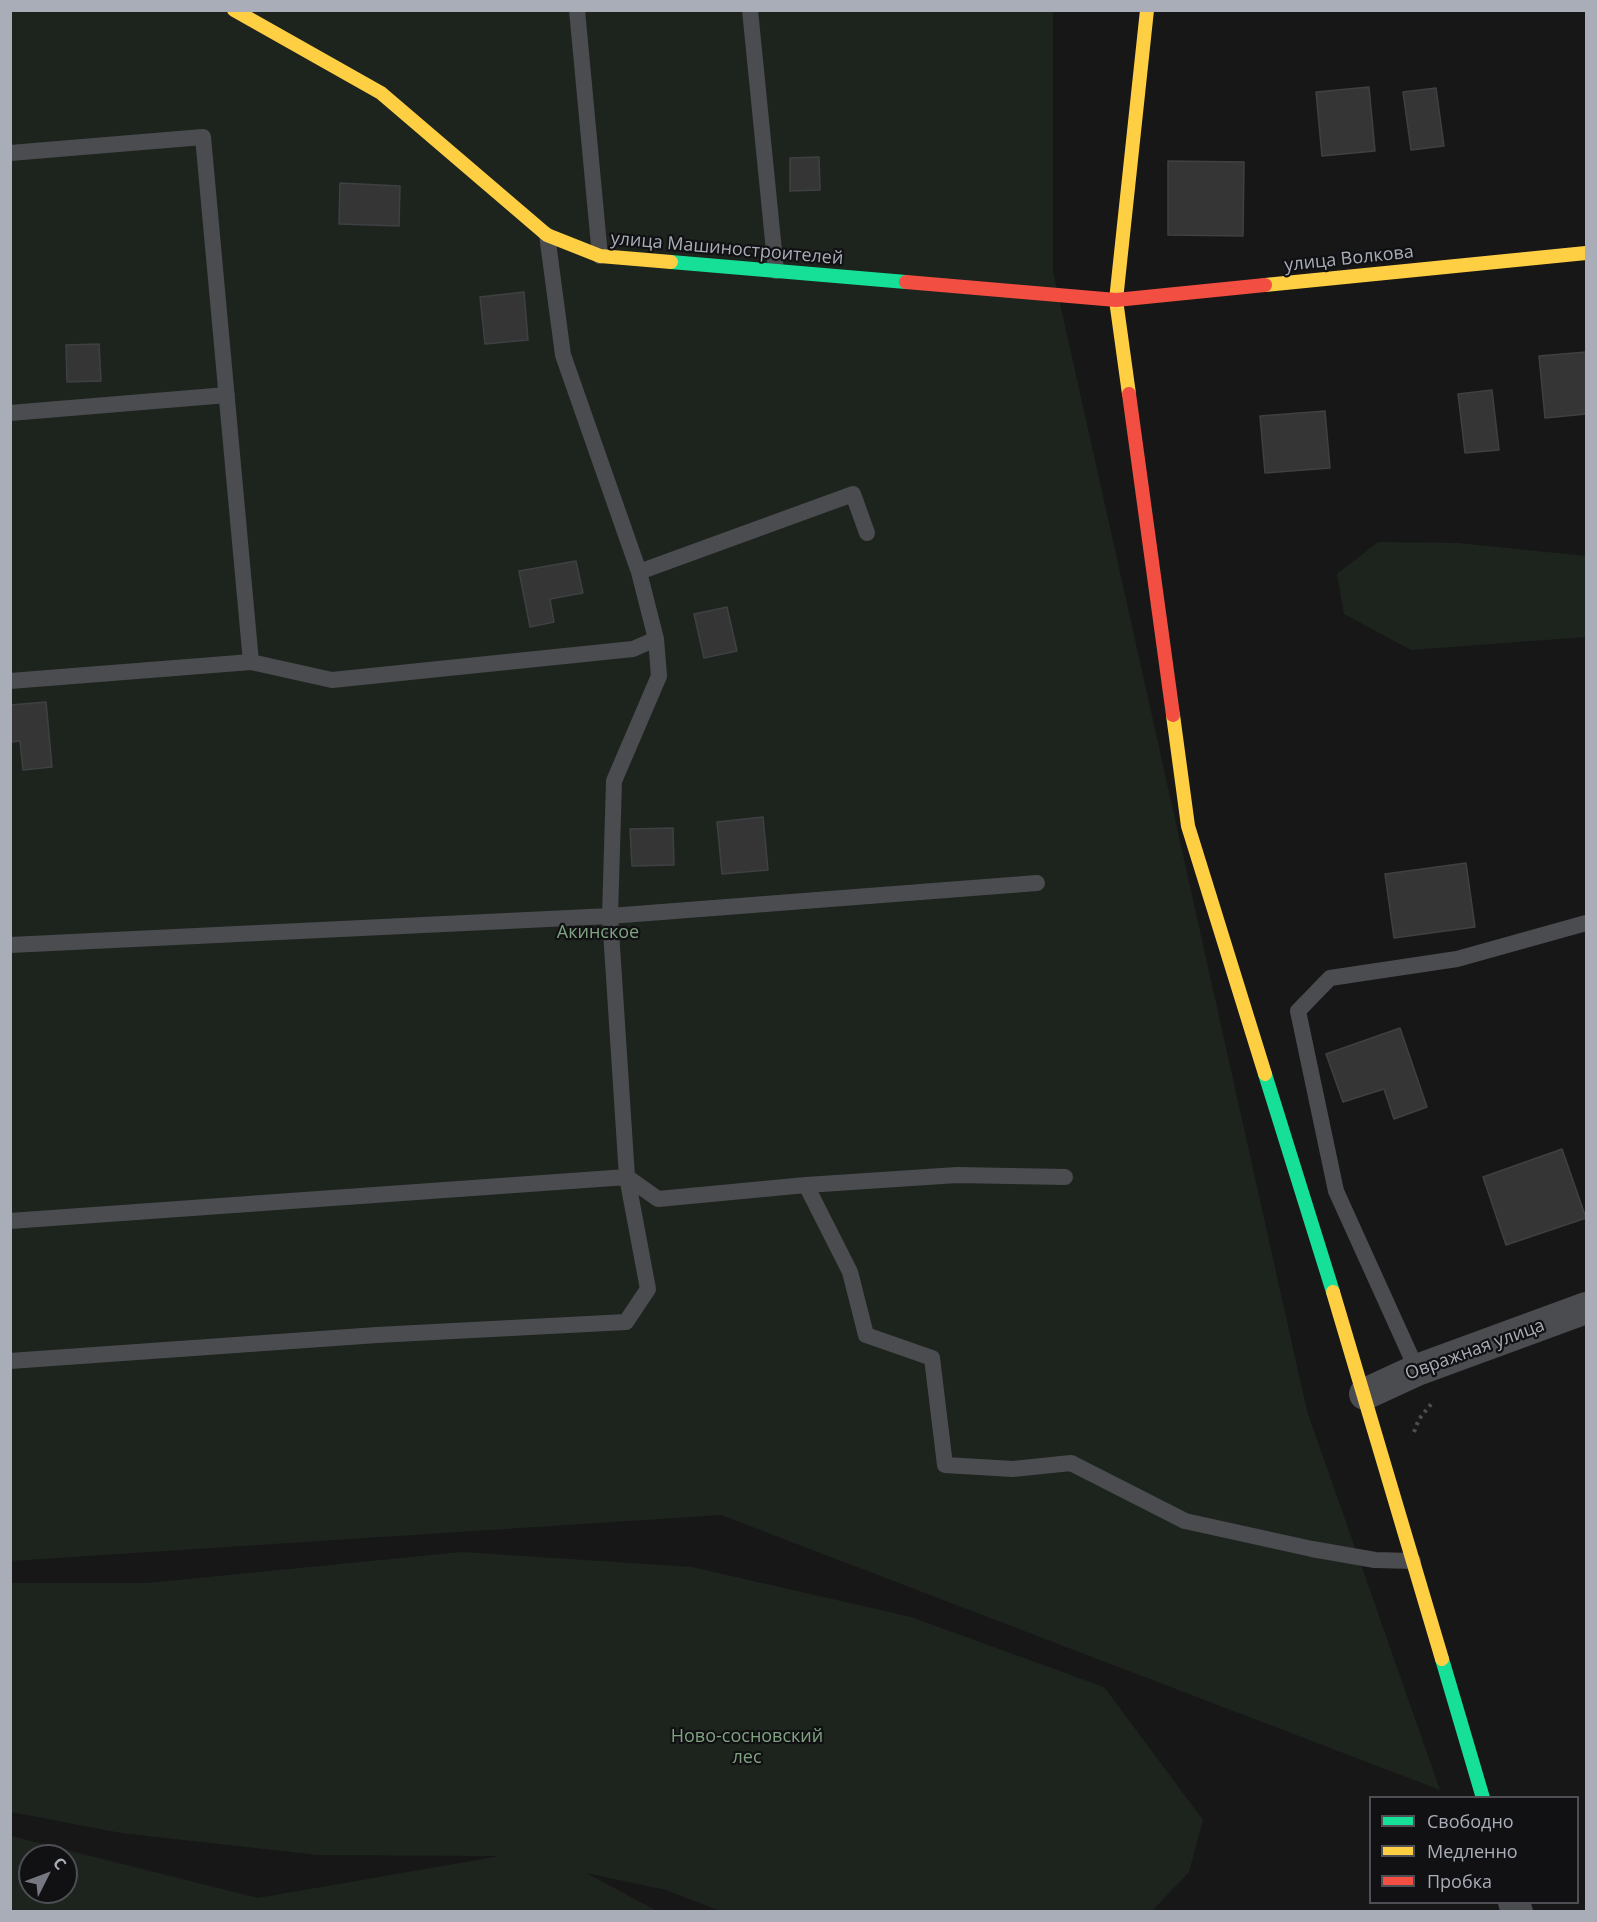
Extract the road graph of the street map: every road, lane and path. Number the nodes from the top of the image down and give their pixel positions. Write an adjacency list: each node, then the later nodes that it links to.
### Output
1 (234, 10): 6 (street, улица Машиностроителей)
2 (577, 10): 8 (lane)
3 (750, 10): 9 (lane)
4 (1147, 10): 10 (street)
5 (10, 153): 11 (lane)
6 (547, 236): 8 (street, улица Машиностроителей); 14 (lane)
7 (1587, 253): 10 (street, улица Волкова)
8 (600, 256): 9 (street, улица Машиностроителей)
9 (776, 271): 10 (street, улица Машиностроителей)
10 (1116, 300): 29 (street)
11 (227, 395): 12 (lane); 16 (lane)
12 (10, 413)
13 (867, 533): 14 (lane)
14 (639, 572): 15 (lane)
15 (656, 639): 16 (lane); 19 (lane)
16 (251, 662): 17 (lane)
17 (10, 681)
18 (1037, 883): 19 (lane)
19 (610, 916): 21 (lane); 22 (lane)
20 (1587, 923): 28 (lane)
21 (10, 945)
22 (627, 1177): 24 (lane); 25 (lane); 27 (lane)
23 (1065, 1177): 24 (lane)
24 (806, 1185): 32 (lane)
25 (10, 1221)
26 (1587, 1308): 28 (street, Овражная улица)
27 (10, 1361)
28 (1417, 1370): 29 (street, Овражная улица)
29 (1365, 1394): 32 (street)
30 (1436, 1397): 31 (path)
31 (1412, 1438)
32 (1413, 1561): 33 (street)
33 (1483, 1796)

